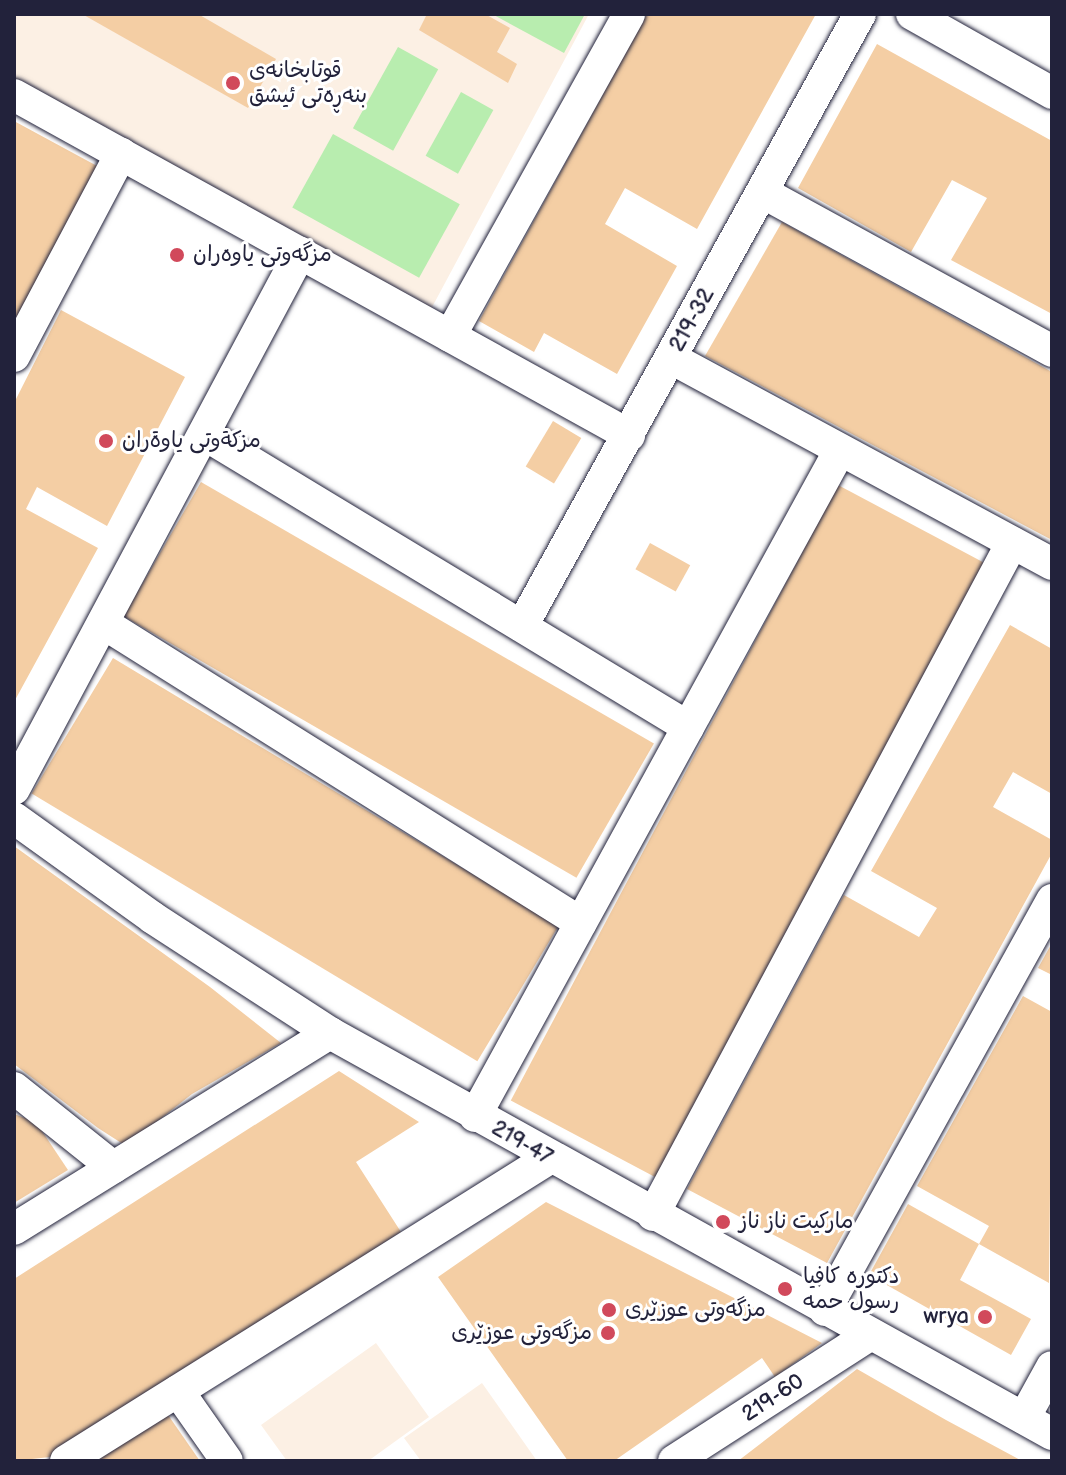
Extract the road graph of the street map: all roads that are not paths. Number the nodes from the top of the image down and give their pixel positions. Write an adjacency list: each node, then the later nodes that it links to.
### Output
1 (629, 14): 9 (street)
2 (860, 14): 7 (street, 219-32)
3 (912, 14): 4 (street)
4 (1052, 93)
5 (14, 95): 6 (street)
6 (121, 154): 8 (street); 11 (street)
7 (762, 192): 10 (street); 12 (street, 219-32)
8 (300, 253): 9 (street); 13 (street)
9 (450, 336): 14 (street)
10 (1052, 351)
11 (14, 356)
12 (671, 358): 14 (street, 219-32); 15 (street)
13 (204, 434): 18 (street); 19 (street)
14 (629, 435): 19 (street, 219-32)
15 (840, 450): 16 (street); 20 (street)
16 (1012, 543): 17 (street); 30 (street)
17 (1052, 564)
18 (103, 623): 21 (street); 24 (street)
19 (522, 626): 20 (street)
20 (688, 727): 24 (street)
21 (14, 789)
22 (14, 818): 25 (street, 219-47)
23 (1052, 900): 32 (street)
24 (581, 923): 27 (street)
25 (330, 1033): 27 (street, 219-47); 29 (street)
26 (14, 1088): 29 (street)
27 (475, 1116): 28 (street, 219-47)
28 (548, 1159): 30 (street, 219-47); 35 (street)
29 (113, 1167): 31 (street)
30 (653, 1215): 32 (street, 219-47)
31 (14, 1229)
32 (825, 1310): 33 (street, 219-47)
33 (871, 1334): 36 (street, 219-47); 40 (street, 219-60)
34 (1052, 1367): 36 (street)
35 (178, 1391): 38 (street); 39 (street)
36 (1024, 1418): 37 (street, 219-47)
37 (1052, 1434)
38 (66, 1461)
39 (227, 1461)
40 (674, 1461)

